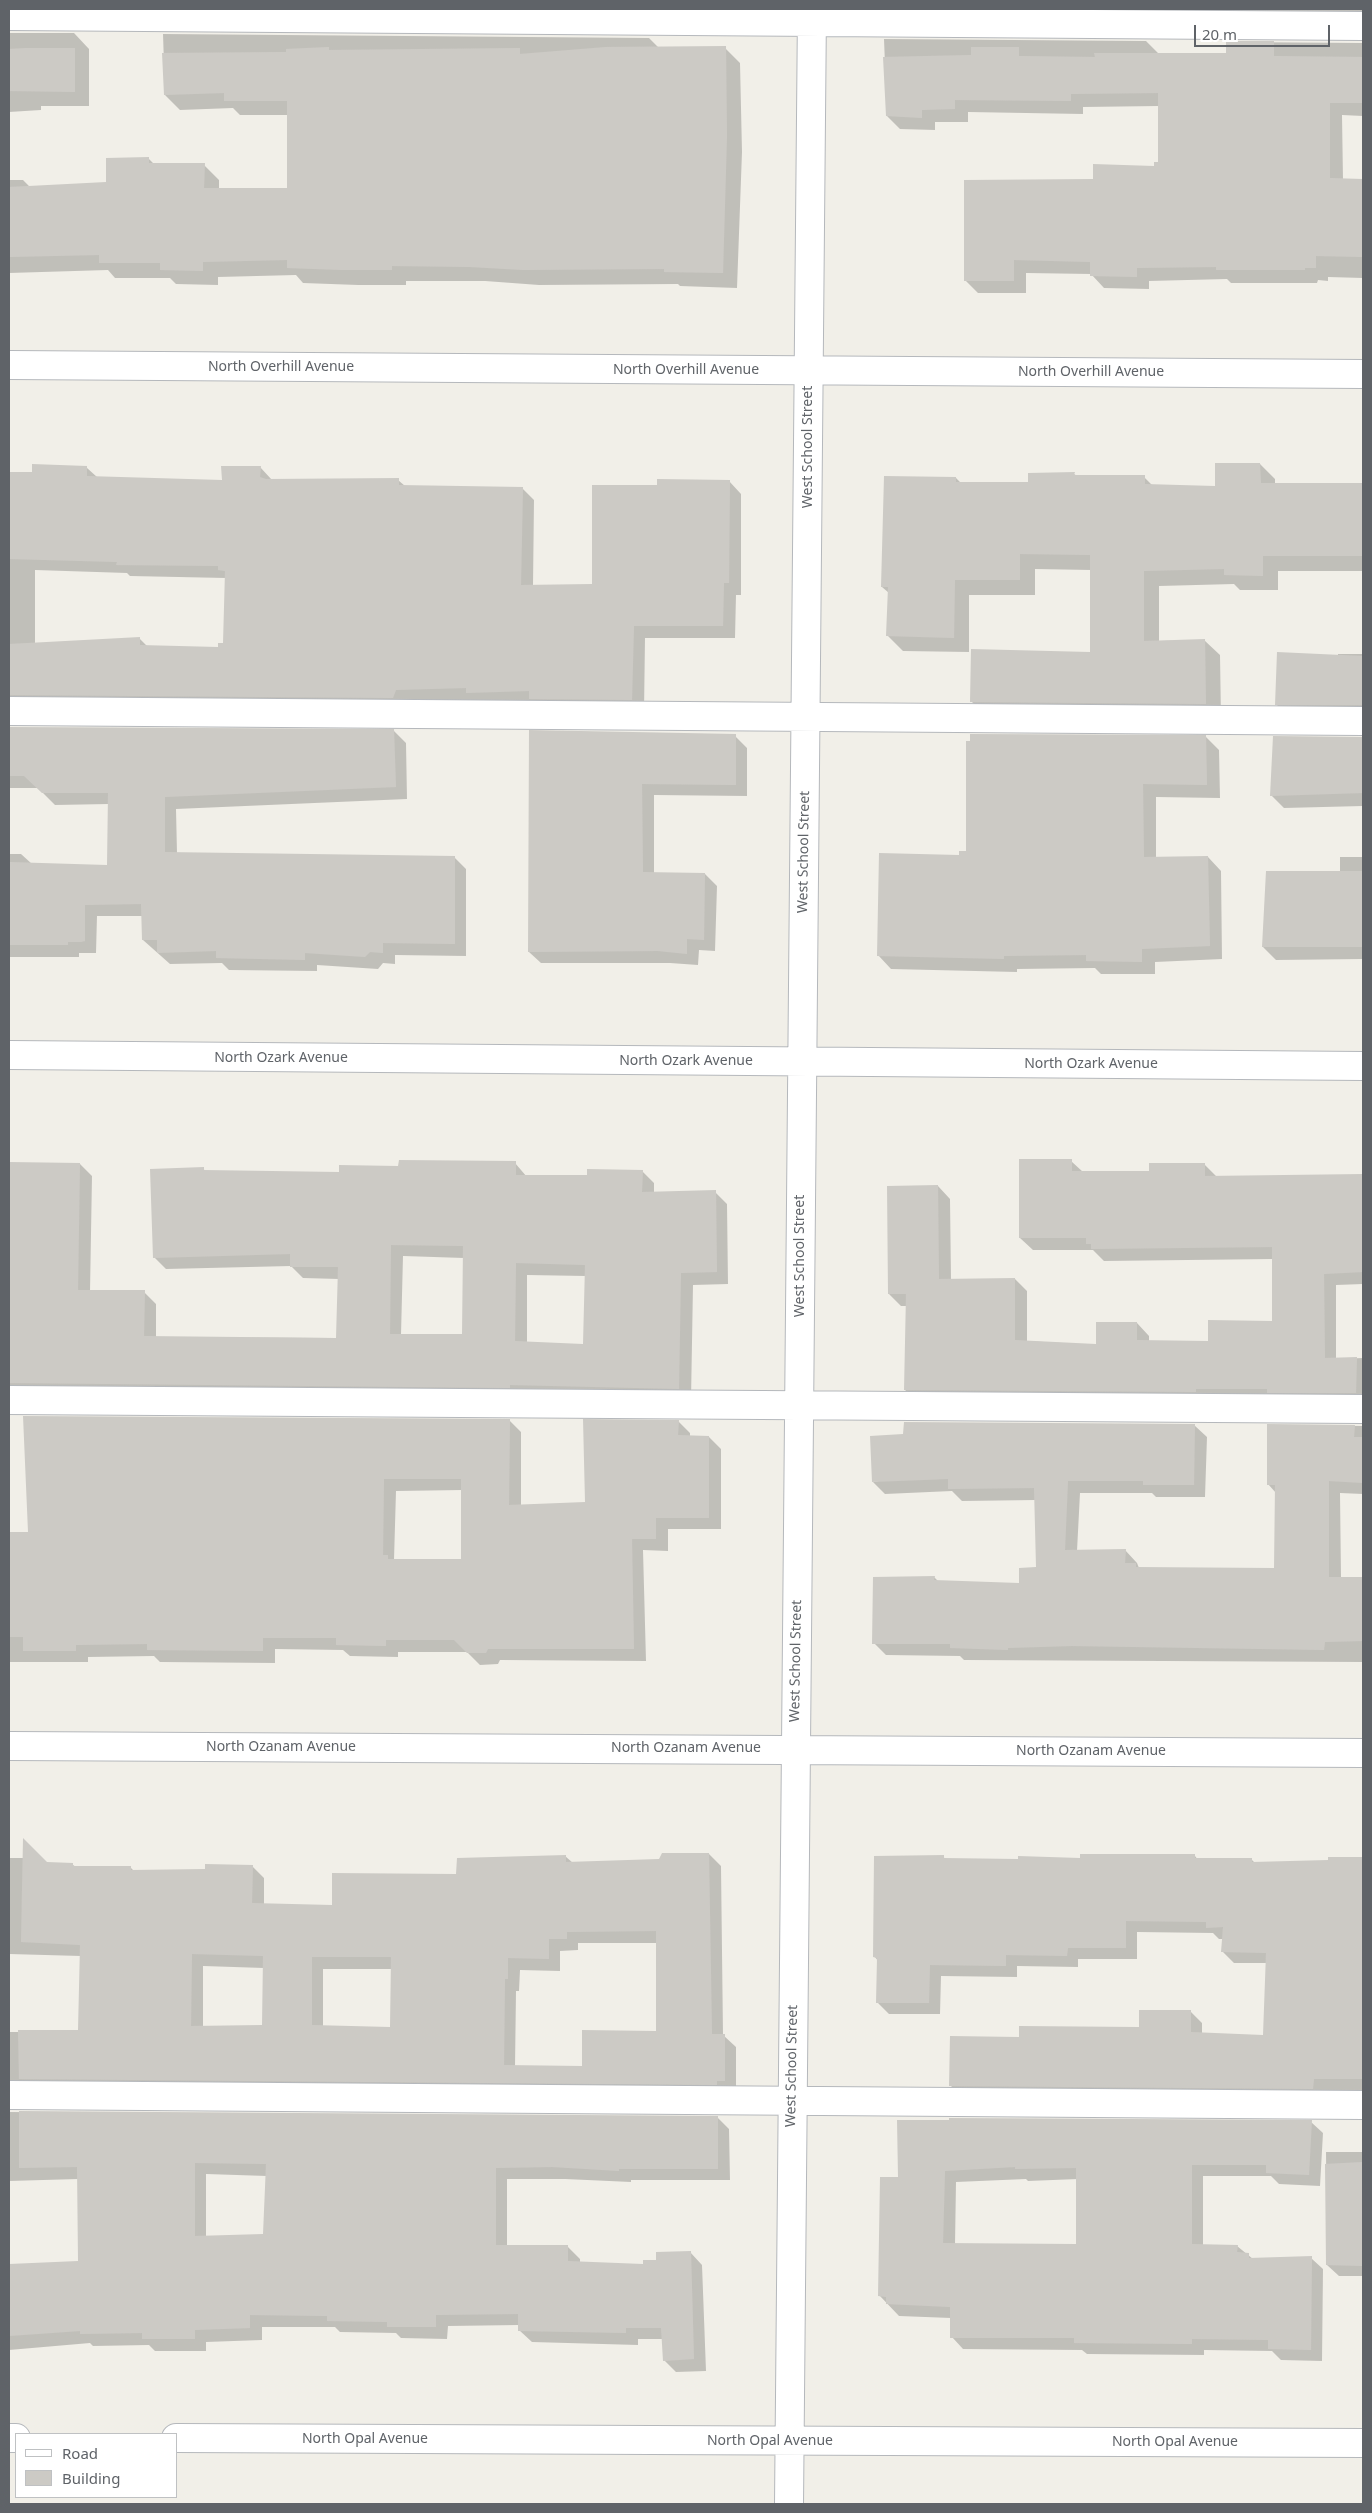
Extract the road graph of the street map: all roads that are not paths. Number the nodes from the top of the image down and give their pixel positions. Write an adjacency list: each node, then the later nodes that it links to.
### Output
1 (812, 15): 2 (street); 3 (street); 5 (street, West School Street)
2 (9, 16)
3 (1363, 26)
4 (9, 365): 5 (street, North Overhill Avenue)
5 (808, 371): 6 (street, North Overhill Avenue); 8 (street, West School Street)
6 (1363, 374)
7 (9, 711): 8 (street)
8 (806, 717): 9 (street); 11 (street, West School Street)
9 (1363, 721)
10 (9, 1056): 11 (street, North Ozark Avenue)
11 (802, 1062): 12 (street, North Ozark Avenue); 14 (street, West School Street)
12 (1363, 1066)
13 (9, 1400): 14 (street)
14 (799, 1404): 15 (street); 17 (street, West School Street)
15 (1363, 1408)
16 (9, 1746): 17 (street, North Ozanam Avenue)
17 (795, 1749): 18 (street, North Ozanam Avenue); 20 (street, West School Street)
18 (1363, 1753)
19 (9, 2095): 20 (street)
20 (792, 2100): 21 (street); 23 (street, West School Street)
21 (1363, 2105)
22 (178, 2438): 23 (street, North Opal Avenue)
23 (789, 2441): 24 (street, North Opal Avenue); 25 (street, West School Street)
24 (1363, 2443)
25 (789, 2504)

